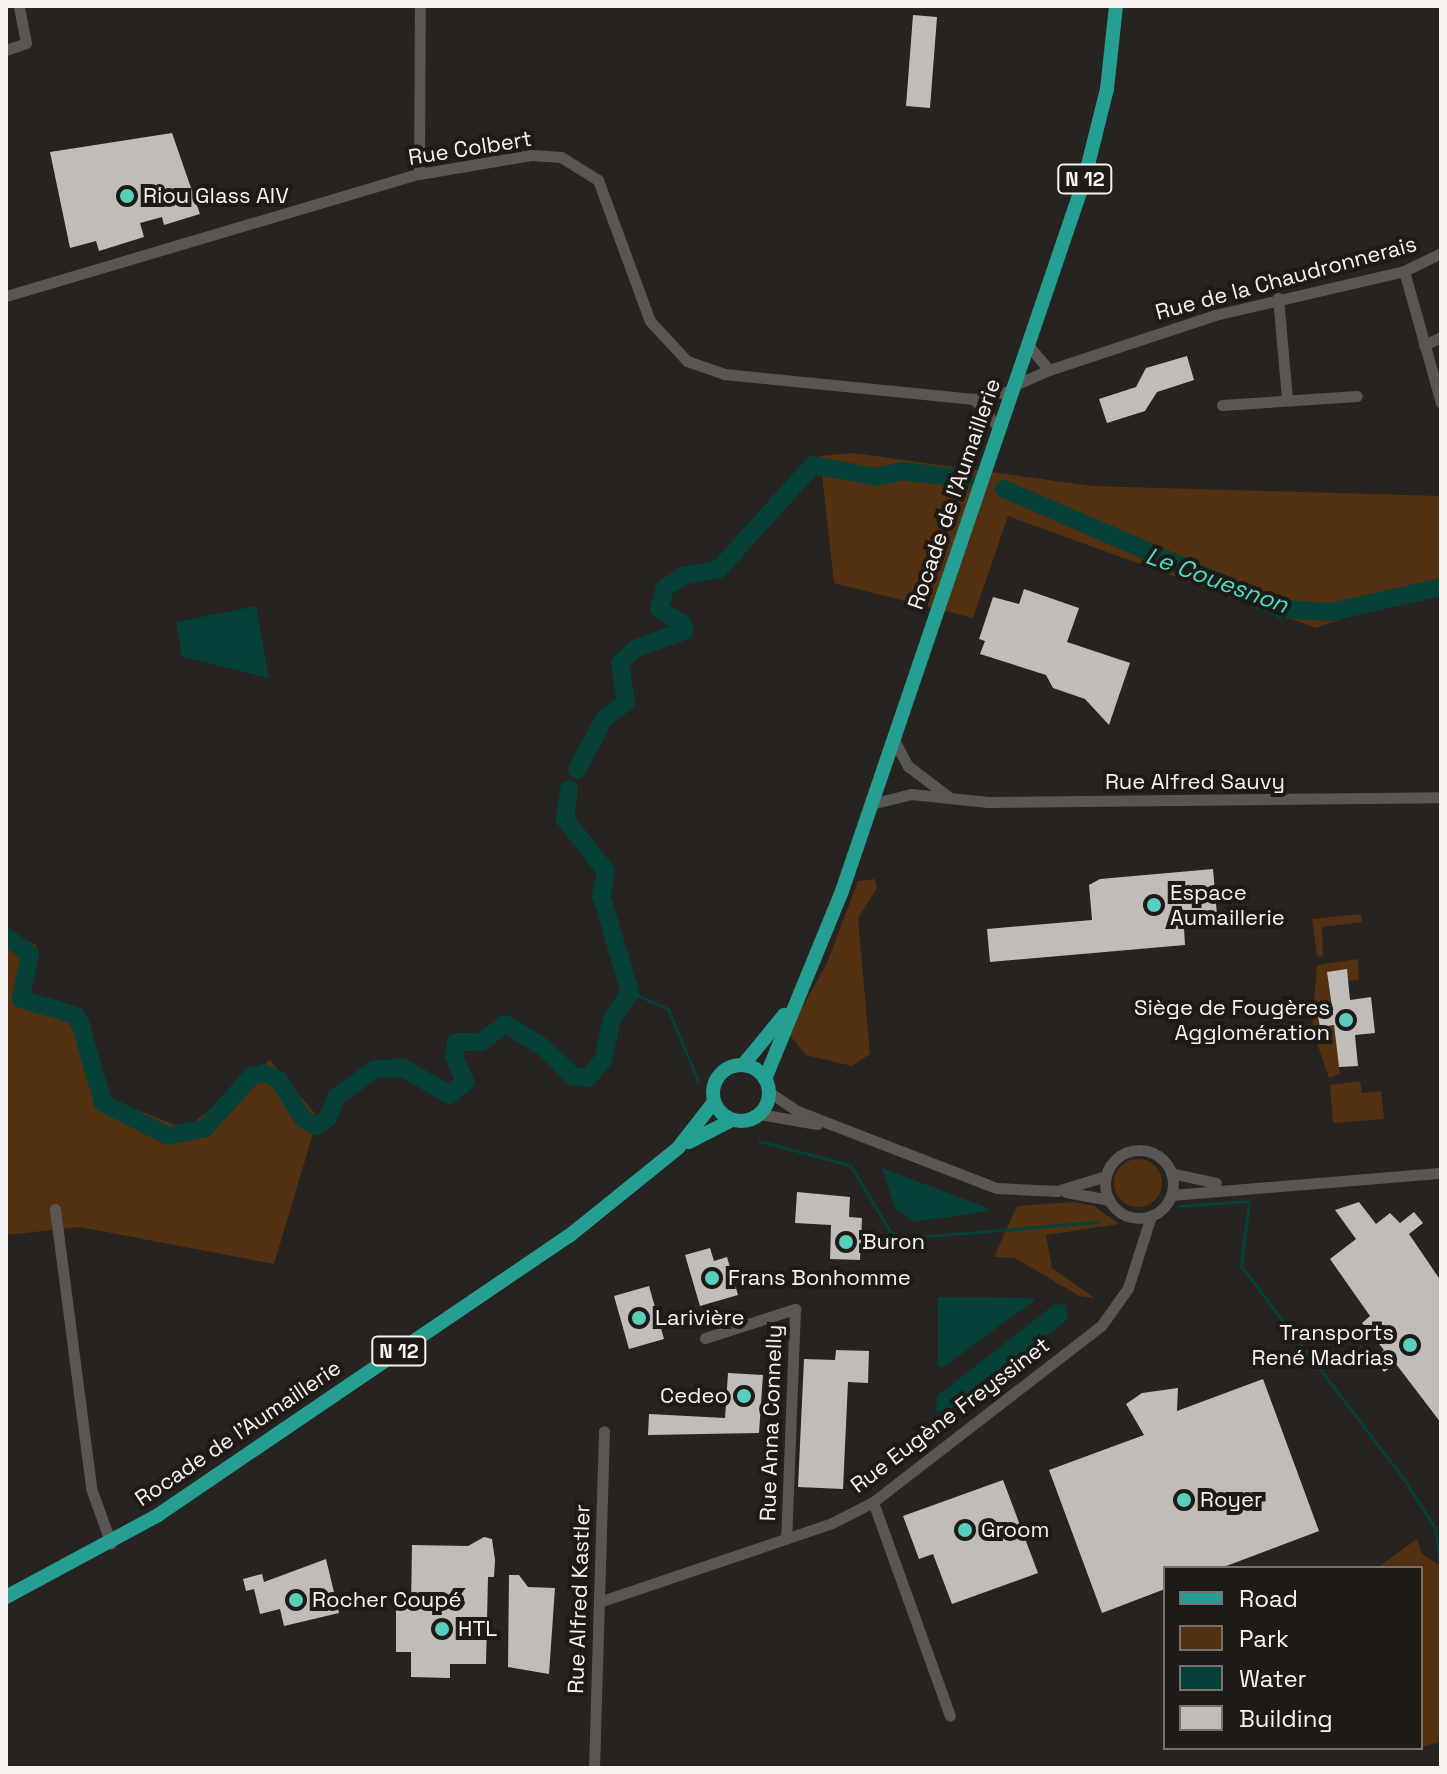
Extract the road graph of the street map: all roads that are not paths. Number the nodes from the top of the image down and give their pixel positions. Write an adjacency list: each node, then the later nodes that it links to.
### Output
1 (19, 6): 4 (street)
2 (420, 6): 5 (street)
3 (1116, 6): 12 (main road, Rocade de l'Aumaillerie / N 12)
4 (6, 50)
5 (419, 174): 8 (street, Rue Colbert); 17 (street, Rue Colbert)
6 (1441, 253): 7 (street, Rue de la Chaudronnerais)
7 (1404, 271): 9 (street, Rue de la Chaudronnerais); 11 (street)
8 (6, 296)
9 (1278, 298): 13 (street, Rue de la Chaudronnerais); 16 (street)
10 (1441, 337): 11 (street)
11 (1424, 345): 18 (street)
12 (1029, 346): 13 (street); 14 (main road, Rocade de l'Aumaillerie / N 12)
13 (1049, 370): 14 (street, Rue de la Chaudronnerais)
14 (1014, 388): 17 (street, Rue Colbert); 20 (main road, Rocade de l'Aumaillerie / N 12)
15 (1357, 396): 16 (street)
16 (1287, 398): 19 (street)
17 (974, 399): 20 (street)
18 (1441, 403)
19 (1222, 405)
20 (1000, 429): 21 (main road, Rocade de l'Aumaillerie / N 12)
21 (894, 740): 23 (street); 24 (main road, Rocade de l'Aumaillerie / N 12)
22 (1441, 797): 23 (street, Rue Alfred Sauvy)
23 (949, 798): 24 (street, Rue Alfred Sauvy)
24 (871, 804): 25 (main road, Rocade de l'Aumaillerie / N 12)
25 (801, 988): 26 (main road, Rocade de l'Aumaillerie / N 12); 27 (main road, Rocade de l'Aumaillerie / N 12)
26 (743, 1065): 27 (main road); 28 (main road)
27 (767, 1085): 29 (main road); 31 (street)
28 (714, 1102): 30 (main road); 32 (main road, Rocade de l'Aumaillerie / N 12)
29 (759, 1114): 30 (main road); 31 (street)
30 (732, 1120): 32 (main road, Rocade de l'Aumaillerie / N 12)
31 (833, 1126): 39 (street)
32 (678, 1148): 50 (main road, Rocade de l'Aumaillerie / N 12)
33 (1171, 1173): 36 (street); 38 (street); 40 (street)
34 (1441, 1173): 35 (street)
35 (1417, 1175): 37 (street); 38 (street)
36 (1106, 1176): 39 (street); 41 (street)
37 (1441, 1182)
38 (1228, 1186): 40 (street)
39 (1057, 1191): 41 (street)
40 (1171, 1195): 44 (street)
41 (1109, 1200): 43 (street)
42 (55, 1209): 50 (street)
43 (1127, 1216): 44 (street); 45 (street)
44 (1151, 1216): 45 (street, Rue Eugène Freyssinet)
45 (1138, 1249): 48 (street, Rue Eugène Freyssinet)
46 (705, 1338): 49 (street, Rue Anna Connelly)
47 (604, 1431): 52 (street, Rue Alfred Kastler)
48 (873, 1502): 49 (street, Rue Eugène Freyssinet); 53 (street)
49 (786, 1539): 52 (street, Rue Eugène Freyssinet)
50 (111, 1544): 51 (main road, Rocade de l'Aumaillerie / N 12)
51 (6, 1597)
52 (599, 1602): 54 (street, Rue Alfred Kastler)
53 (950, 1716)
54 (594, 1768)

